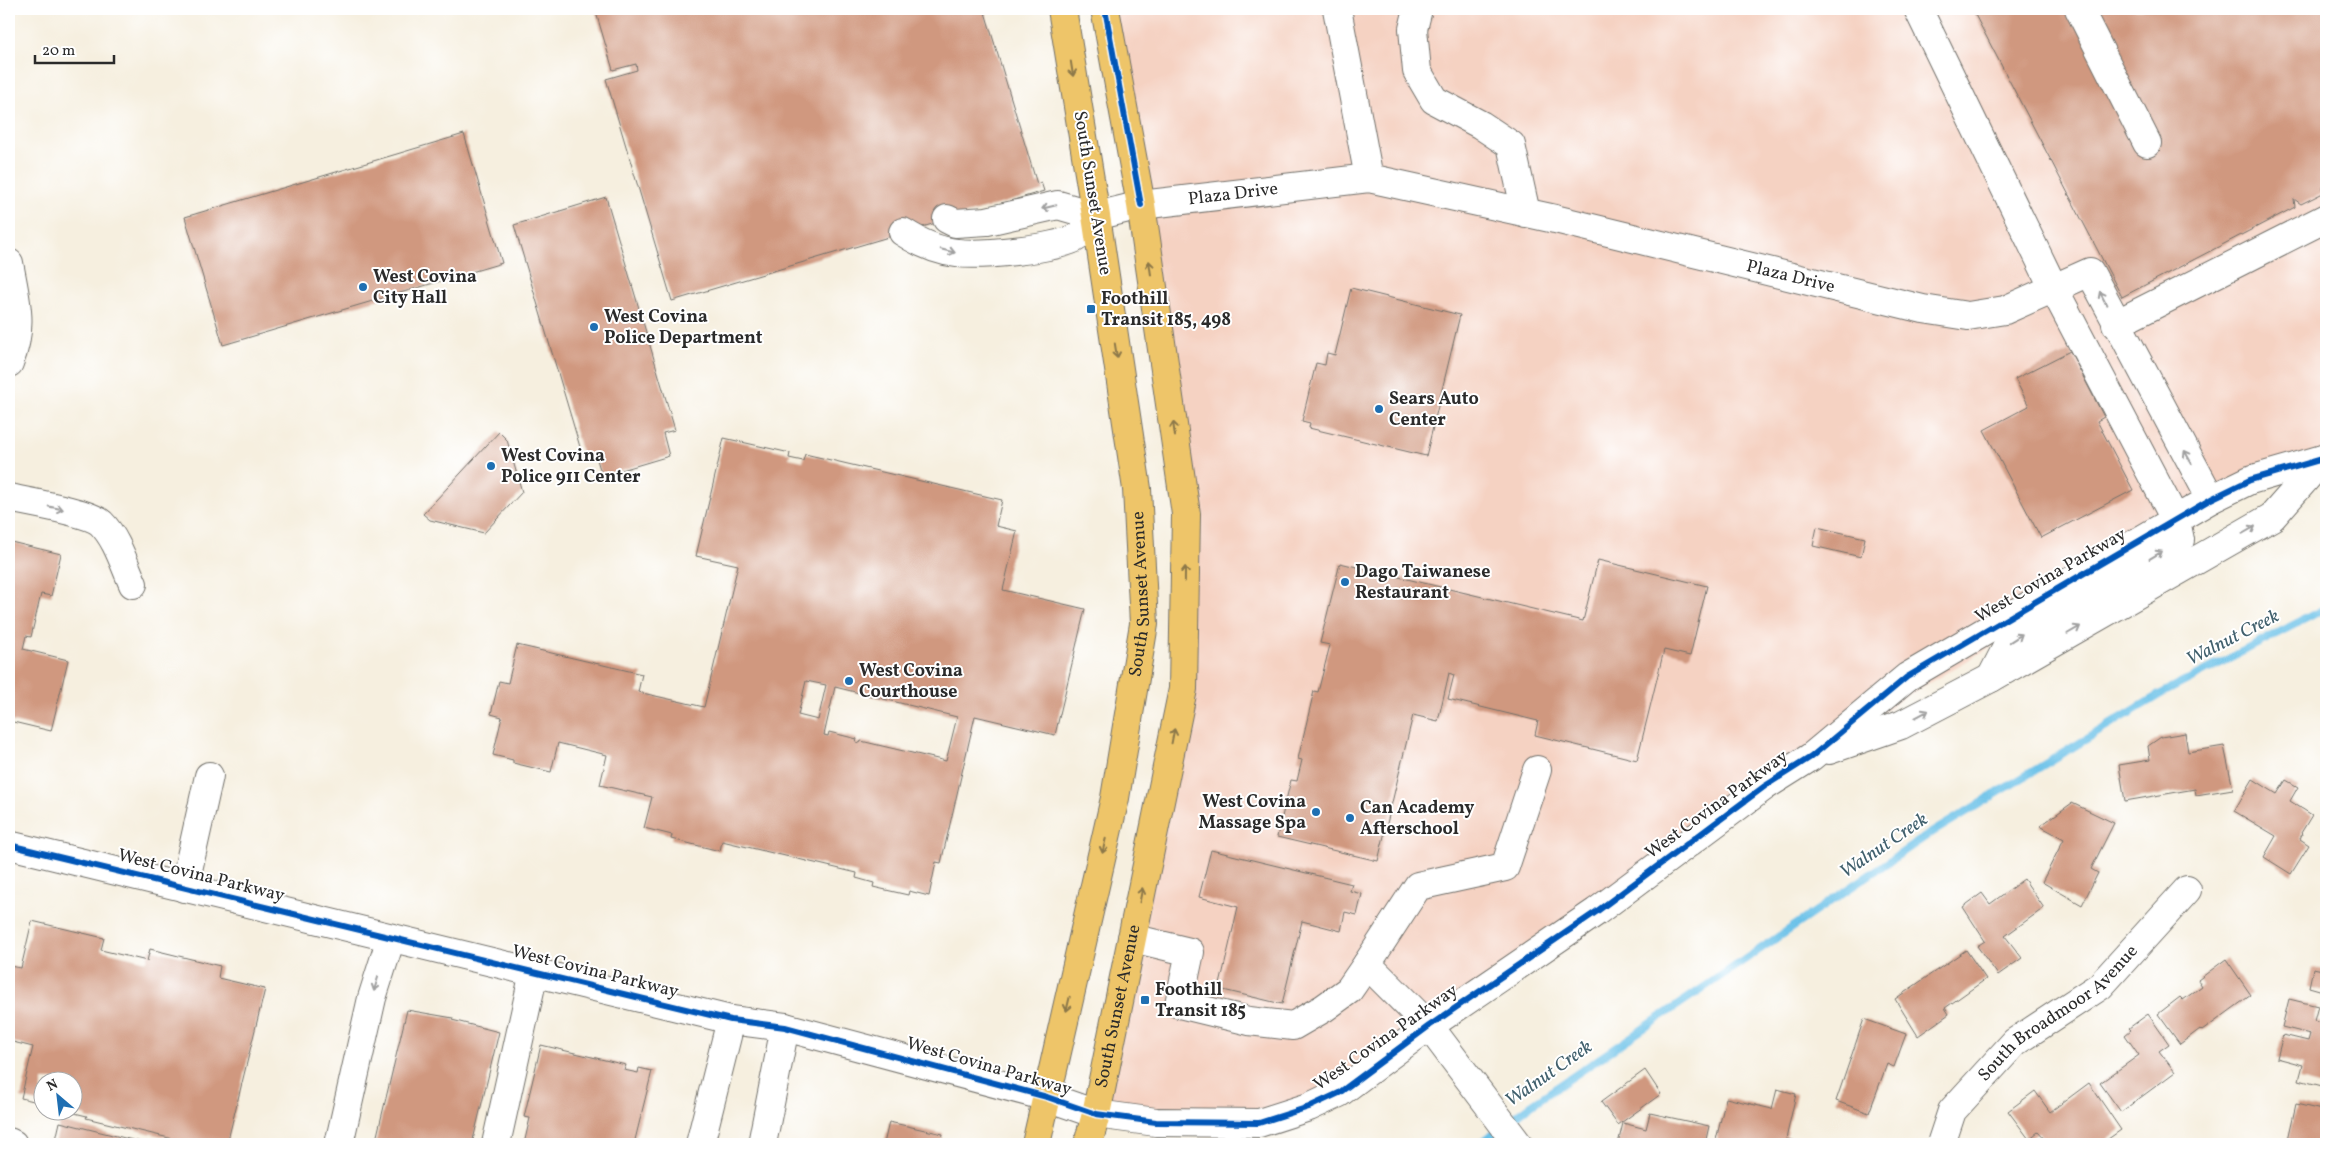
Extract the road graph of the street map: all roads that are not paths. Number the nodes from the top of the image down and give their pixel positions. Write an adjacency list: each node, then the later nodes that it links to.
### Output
1 (1062, 9): 11 (main road, South Sunset Avenue, one-way to 11)
2 (1104, 9): 9 (main road, South Sunset Avenue)
3 (1337, 9): 8 (street)
4 (1418, 9): 10 (street)
5 (1918, 9): 16 (street)
6 (2079, 9): 7 (street)
7 (2148, 142)
8 (1370, 178): 9 (street, Plaza Drive); 10 (street, Plaza Drive)
9 (1141, 205): 11 (street, Plaza Drive); 34 (main road, South Sunset Avenue, one-way to 9)
10 (1526, 213): 16 (street, Plaza Drive)
11 (1096, 216): 13 (street, one-way to 13); 14 (street, one-way to 11); 40 (main road, South Sunset Avenue, one-way to 40)
12 (2326, 218): 17 (street)
13 (948, 220)
14 (903, 232)
15 (9, 264): 18 (street)
16 (2054, 289): 17 (street, Plaza Drive, one-way to 16); 22 (street)
17 (2116, 324): 21 (street, one-way to 17)
18 (9, 363)
19 (2325, 459): 21 (street, West Covina Parkway); 25 (street, West Covina Parkway, one-way to 19)
20 (9, 498): 23 (street, one-way to 23)
21 (2211, 499): 22 (street, West Covina Parkway)
22 (2176, 521): 24 (street, West Covina Parkway); 25 (street, one-way to 22)
23 (133, 584)
24 (1907, 678): 26 (street); 27 (street, West Covina Parkway)
25 (1990, 678): 26 (street, West Covina Parkway, one-way to 25)
26 (1852, 742): 27 (street, West Covina Parkway)
27 (1811, 756): 38 (street, West Covina Parkway)
28 (1537, 770): 35 (street)
29 (209, 776): 31 (street)
30 (9, 845): 31 (street, West Covina Parkway)
31 (184, 888): 33 (street, West Covina Parkway)
32 (2187, 890): 51 (street, South Broadmoor Avenue)
33 (391, 938): 36 (street, West Covina Parkway); 44 (street, one-way to 44)
34 (1132, 938): 35 (street); 41 (main road, South Sunset Avenue)
35 (1367, 964): 38 (street)
36 (534, 972): 37 (street, West Covina Parkway); 45 (street)
37 (731, 1020): 39 (street, West Covina Parkway); 46 (street)
38 (1429, 1026): 41 (street, West Covina Parkway); 50 (street)
39 (785, 1027): 40 (street, West Covina Parkway); 47 (street)
40 (1047, 1097): 41 (street, West Covina Parkway); 48 (main road, South Sunset Avenue)
41 (1096, 1114): 49 (main road, South Sunset Avenue)
42 (9, 1142): 43 (street)
43 (13, 1144)
44 (339, 1144)
45 (496, 1144)
46 (700, 1144)
47 (762, 1144)
48 (1036, 1144)
49 (1088, 1144)
50 (1518, 1144)
51 (1941, 1144)

